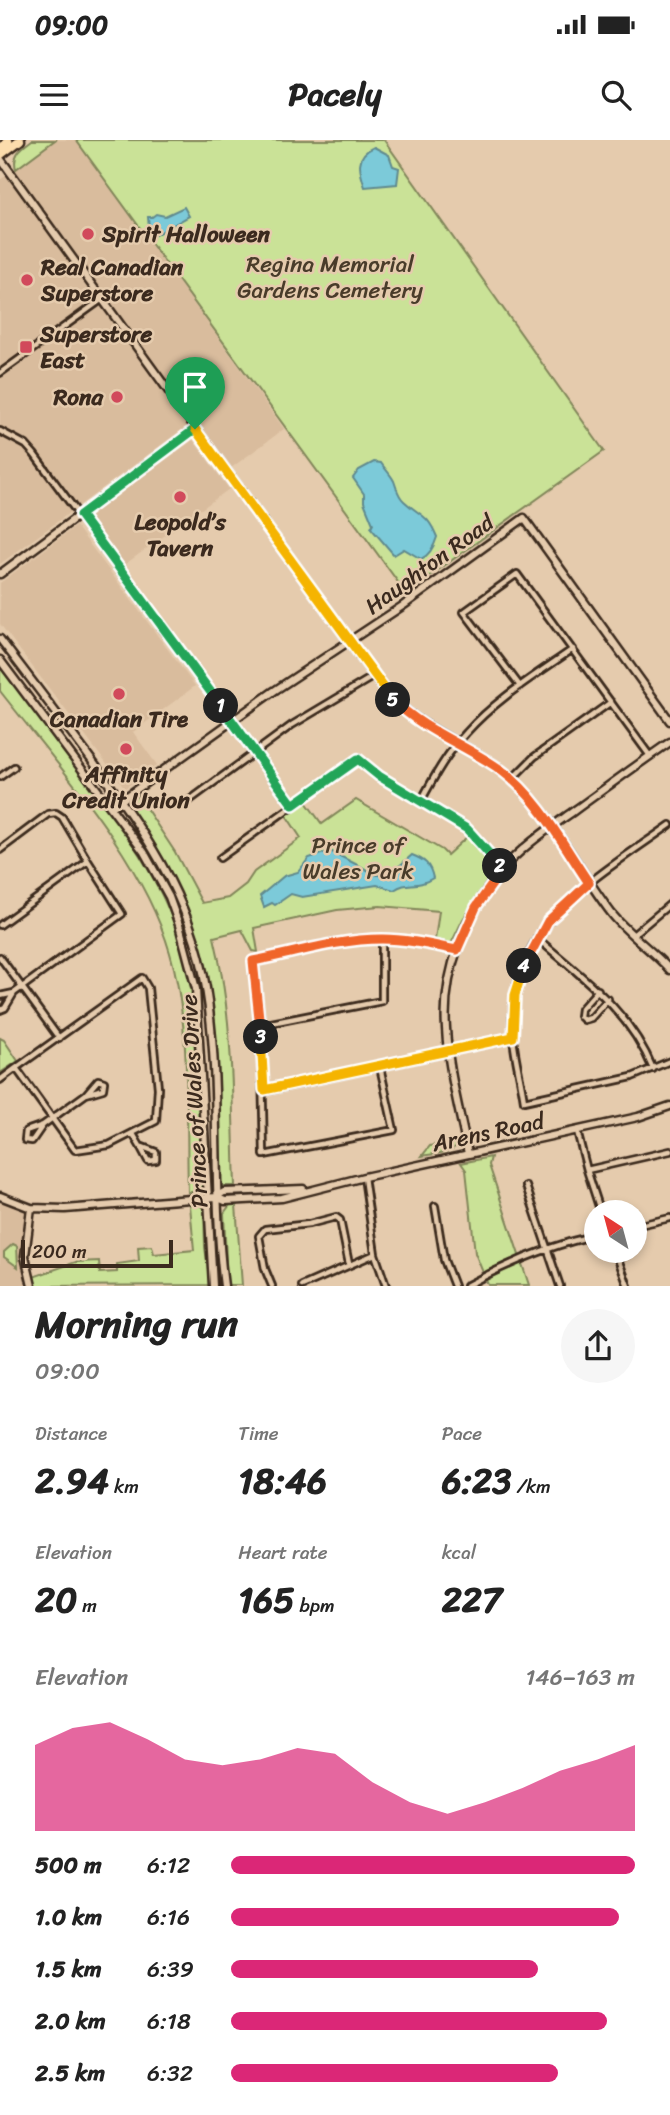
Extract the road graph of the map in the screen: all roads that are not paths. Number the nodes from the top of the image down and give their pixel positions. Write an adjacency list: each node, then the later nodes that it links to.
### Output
1 (8, 140): 3 (highway)
2 (20, 140): 3 (highway)
3 (0, 155): 4 (street)
4 (101, 300): 5 (street); 6 (street)
5 (0, 373)
6 (195, 429): 8 (street); 11 (street)
7 (0, 431): 8 (street)
8 (80, 515): 9 (street); 17 (street)
9 (0, 574)
10 (0, 639): 26 (street, Prince of Wales Drive)
11 (349, 642): 14 (street); 17 (street, Haughton Road); 18 (street, Haughton Road)
12 (572, 649): 15 (street); 15 (street); 16 (street)
13 (0, 660): 30 (street, Prince of Wales Drive)
14 (374, 677): 20 (street); 21 (street)
15 (520, 687): 20 (street)
16 (611, 702): 22 (street); 25 (street)
17 (232, 721): 21 (street); 26 (street, Haughton Road)
18 (670, 721)
19 (670, 742): 22 (street)
20 (457, 743): 25 (street); 27 (street)
21 (255, 752): 28 (street); 29 (street)
22 (650, 756): 32 (street)
23 (14, 767): 24 (street)
24 (0, 777)
25 (512, 779): 32 (street)
26 (121, 800): 30 (street, Haughton Road); 76 (street, Prince of Wales Drive)
27 (421, 801): 29 (street); 36 (street)
28 (186, 803)
29 (293, 805): 34 (street)
30 (112, 807): 75 (street, Prince of Wales Drive)
31 (670, 825): 37 (street)
32 (551, 827): 36 (street); 37 (street)
33 (0, 850): 35 (street)
34 (220, 858)
35 (88, 861): 39 (street); 46 (street)
36 (503, 869): 43 (street)
37 (589, 883): 40 (street); 41 (street)
38 (670, 904): 40 (street)
39 (0, 925)
40 (634, 935): 45 (street)
41 (537, 938): 47 (street); 53 (street)
42 (382, 939): 43 (street); 52 (street); 52 (street)
43 (457, 950): 55 (street)
44 (0, 957): 46 (street)
45 (670, 970)
46 (22, 987): 48 (street); 54 (street)
47 (598, 990): 50 (street); 50 (street)
48 (14, 993): 49 (street); 51 (street)
49 (0, 996)
50 (608, 999): 59 (street)
51 (0, 1010)
52 (261, 1025): 61 (street)
53 (513, 1037): 55 (street); 59 (street)
54 (59, 1038): 58 (street); 67 (street)
55 (448, 1051): 57 (street); 70 (street)
56 (670, 1061): 59 (street)
57 (380, 1067): 61 (street); 61 (street)
58 (16, 1068): 60 (street); 64 (street)
59 (653, 1069)
60 (0, 1080)
61 (264, 1090)
62 (86, 1094): 64 (street)
63 (670, 1106): 66 (street, Arens Road)
64 (53, 1119): 65 (street); 67 (street)
65 (43, 1125): 65 (street)
66 (578, 1131): 70 (street, Arens Road); 71 (street)
67 (133, 1134): 68 (street)
68 (140, 1146)
69 (670, 1151): 71 (street)
70 (468, 1154): 72 (street, Arens Road)
71 (587, 1170): 77 (street)
72 (364, 1177): 76 (street, Arens Road); 84 (street)
73 (526, 1186): 83 (street)
74 (0, 1196): 79 (street, Arens Road)
75 (207, 1197): 76 (street, Arens Road); 79 (street, Arens Road); 88 (street, Prince of Wales Drive)
76 (216, 1197): 89 (street, Prince of Wales Drive)
77 (597, 1200)
78 (435, 1206): 93 (street)
79 (31, 1208): 87 (street)
80 (670, 1218): 81 (street)
81 (648, 1223)
82 (584, 1239): 83 (street)
83 (547, 1249): 94 (street); 95 (street)
84 (375, 1254): 85 (street); 92 (street)
85 (349, 1264): 90 (street); 91 (street)
86 (620, 1264): 96 (street)
87 (32, 1286)
88 (213, 1286)
89 (224, 1286)
90 (272, 1286)
91 (302, 1286)
92 (386, 1286)
93 (454, 1286)
94 (466, 1286)
95 (560, 1286)
96 (628, 1286)

